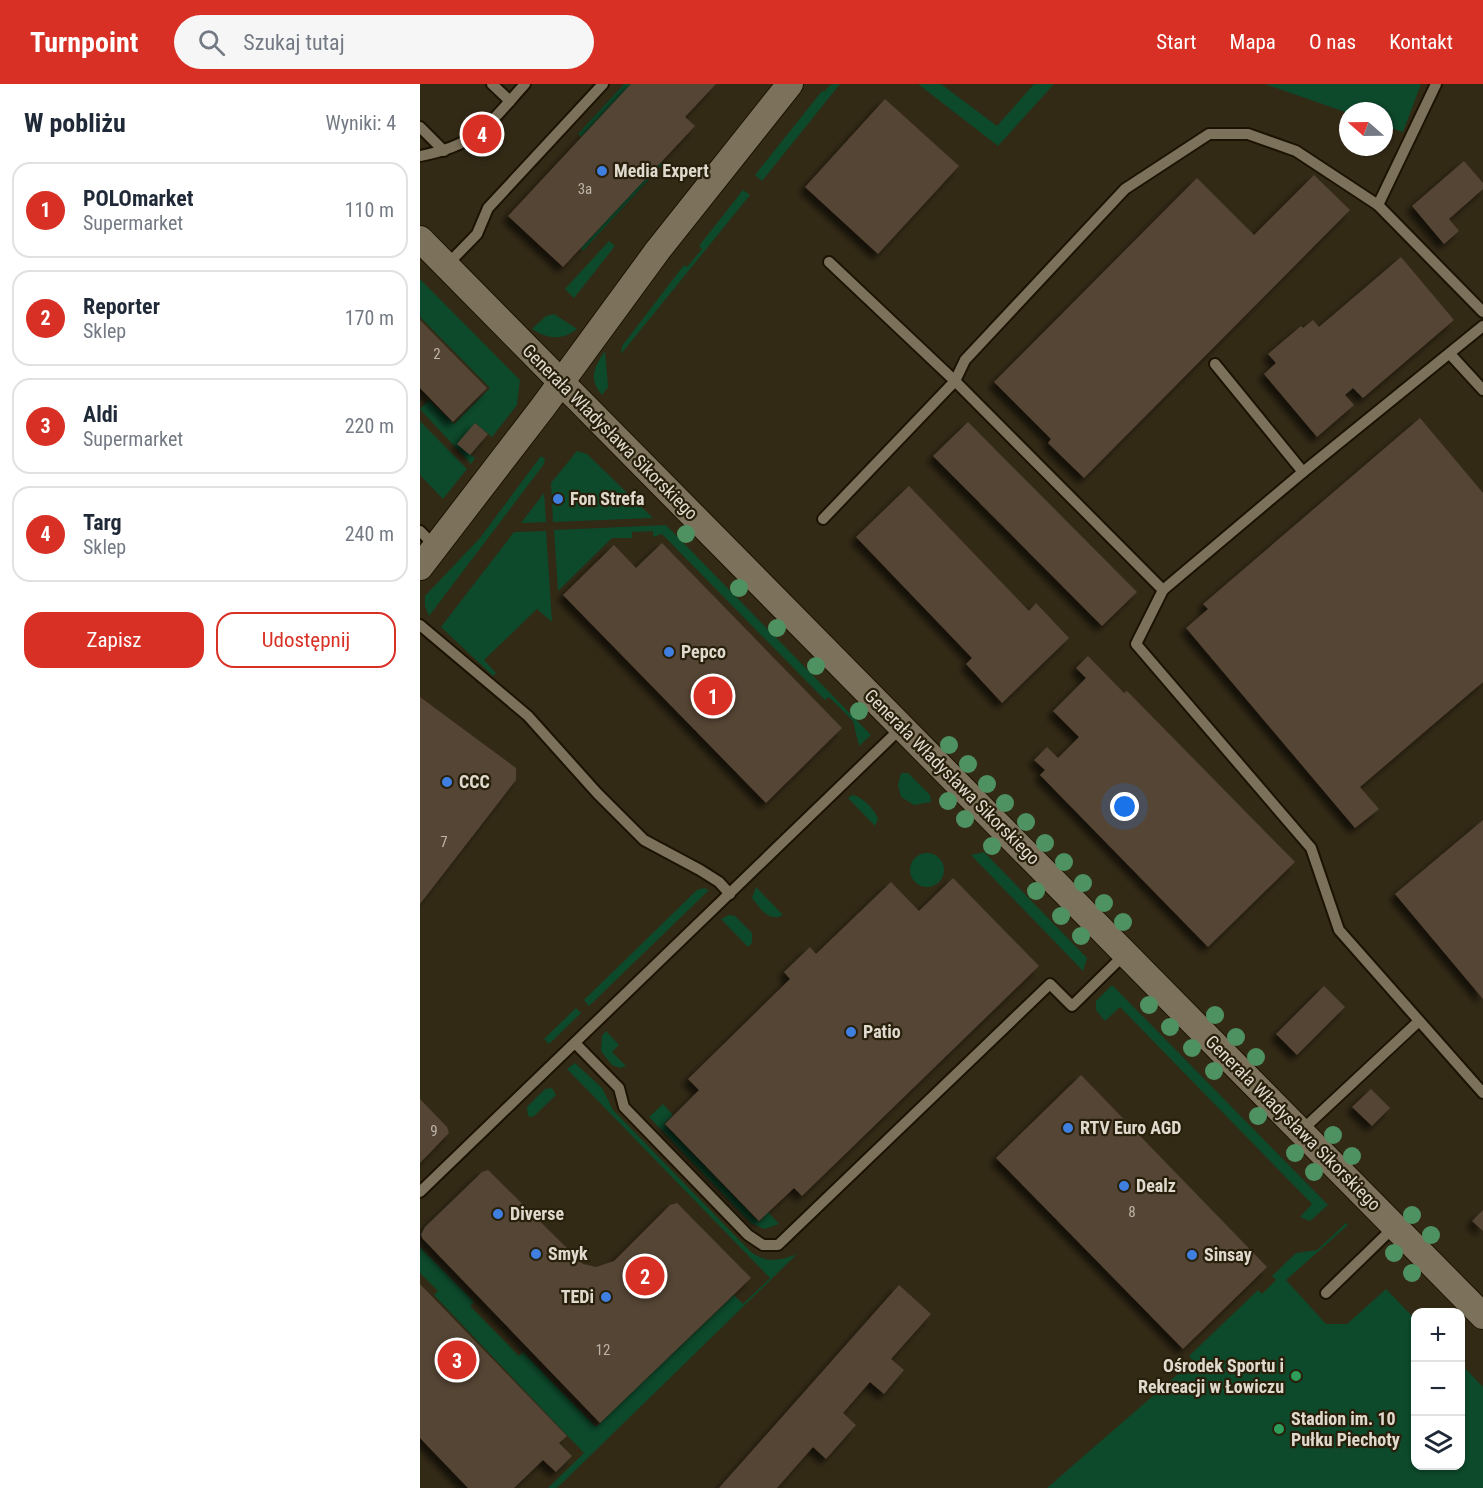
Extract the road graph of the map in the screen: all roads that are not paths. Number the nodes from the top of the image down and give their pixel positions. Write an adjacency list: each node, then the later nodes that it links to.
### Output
1 (492, 84): 6 (lane)
2 (525, 84): 6 (lane)
3 (603, 84): 13 (lane)
4 (790, 84): 19 (street)
5 (1436, 84): 10 (lane)
6 (510, 101): 8 (lane)
7 (420, 127): 8 (lane)
8 (444, 151): 9 (lane)
9 (420, 156)
10 (1378, 205): 14 (lane); 18 (lane)
11 (420, 239): 13 (street, Generała Władysława Sikorskiego)
12 (829, 262): 18 (lane)
13 (446, 266): 19 (street, Generała Władysława Sikorskiego)
14 (1483, 312)
15 (1483, 326): 16 (lane)
16 (1450, 354): 20 (lane); 21 (lane)
17 (1215, 364): 21 (lane)
18 (955, 381): 22 (lane); 25 (lane)
19 (561, 382): 23 (street); 27 (street, Generała Władysława Sikorskiego)
20 (1483, 390)
21 (1303, 472): 25 (lane)
22 (823, 519)
23 (428, 539): 24 (street)
24 (420, 567)
25 (1163, 590): 30 (lane)
26 (420, 625): 28 (lane)
27 (903, 727): 28 (lane); 29 (street, Generała Władysława Sikorskiego)
28 (730, 894): 31 (lane)
29 (1125, 953): 31 (lane); 33 (street, Generała Władysława Sikorskiego)
30 (1419, 1021): 32 (lane); 33 (lane)
31 (575, 1043): 34 (lane)
32 (1483, 1093)
33 (1301, 1132): 35 (street, Generała Władysława Sikorskiego)
34 (420, 1192)
35 (1394, 1226): 36 (lane); 37 (street, Generała Władysława Sikorskiego)
36 (1326, 1293)
37 (1483, 1316)

